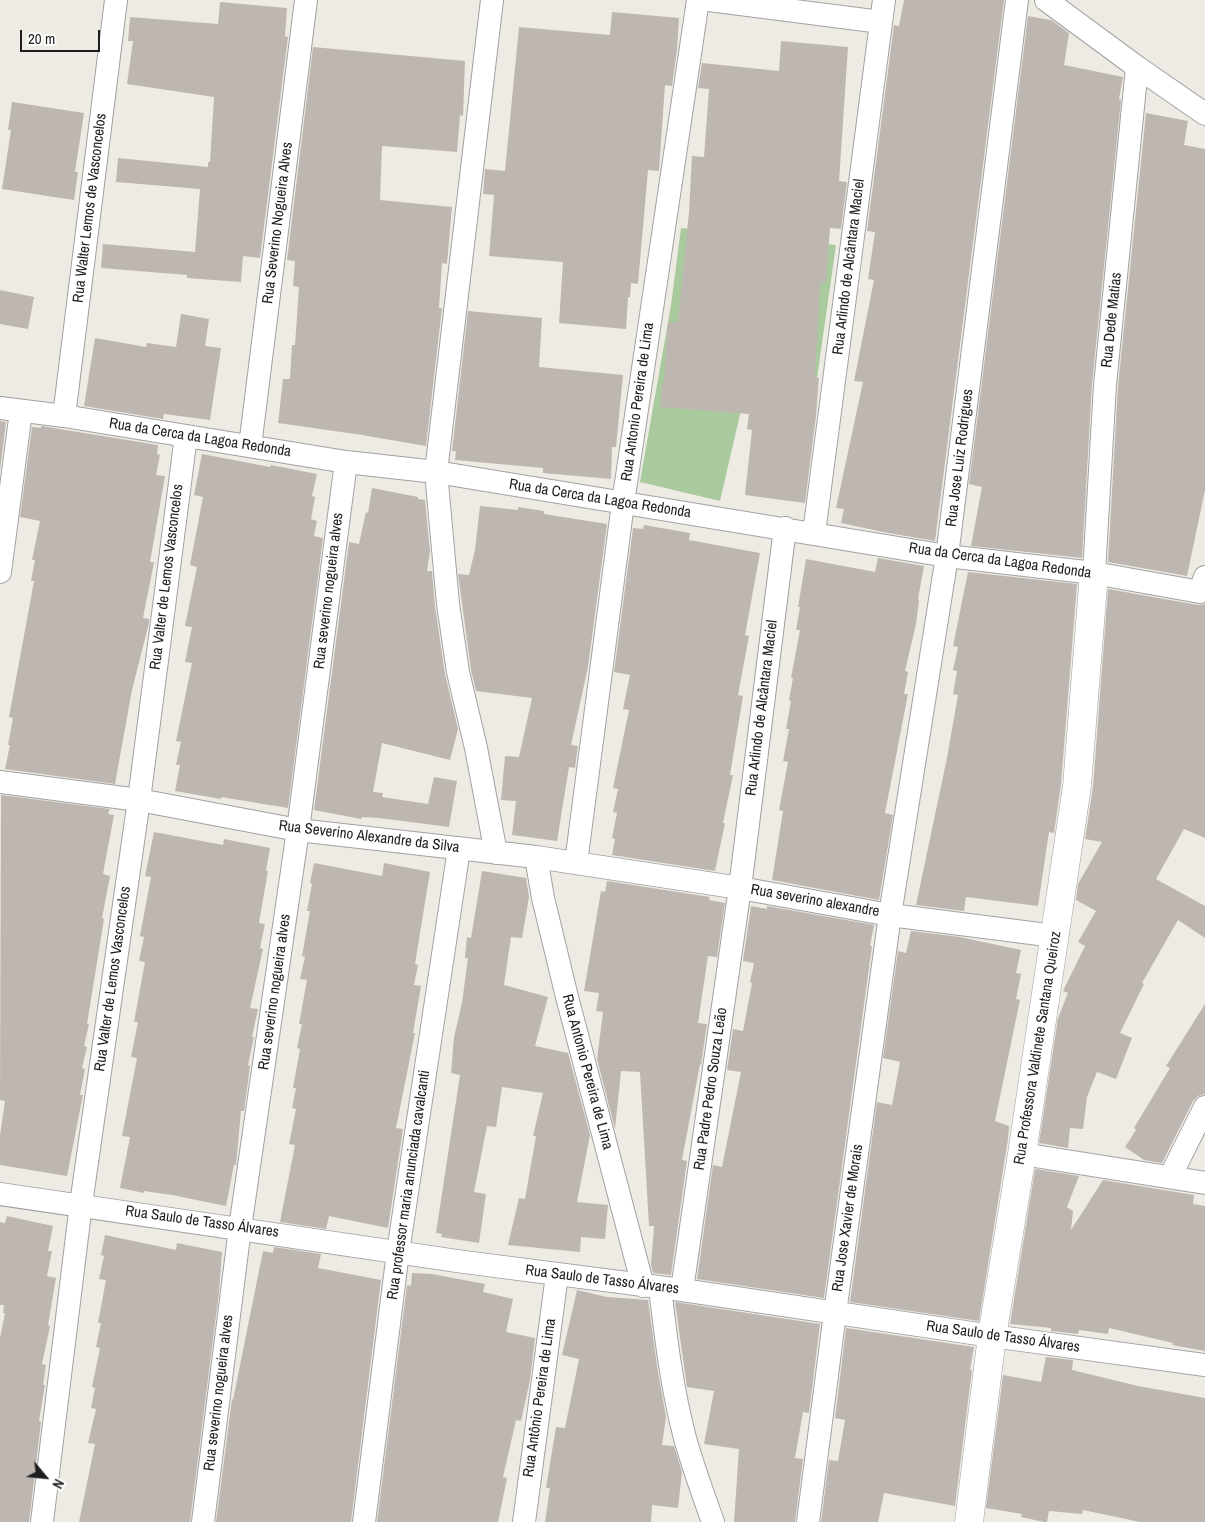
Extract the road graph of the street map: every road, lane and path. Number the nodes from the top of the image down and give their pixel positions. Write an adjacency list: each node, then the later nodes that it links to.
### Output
1 (116, 0): 12 (street, Rua Walter Lemos de Vasconcelos)
2 (306, 0): 14 (street, Rua Severino Nogueira Alves)
3 (492, 0): 16 (street)
4 (698, 0): 17 (street, Rua Antonio Pereira de Lima)
5 (709, 0): 8 (street)
6 (1017, 0): 20 (street, Rua Jose Luiz Rodrigues)
7 (1046, 0): 9 (street)
8 (882, 11): 19 (street, Rua Arlindo de Alcântara Maciel)
9 (1137, 67): 10 (street); 22 (street, Rua Dede Matias)
10 (1205, 114)
11 (10, 409): 12 (street, Rua da Cerca da Lagoa Redonda); 21 (street)
12 (64, 416): 13 (street, Rua da Cerca da Lagoa Redonda)
13 (186, 436): 14 (street, Rua da Cerca da Lagoa Redonda); 25 (street, Rua Valter de Lemos Vasconcelos)
14 (250, 446): 15 (street, Rua da Cerca da Lagoa Redonda)
15 (346, 462): 16 (street, Rua da Cerca da Lagoa Redonda); 26 (street, Rua severino nogueira alves)
16 (436, 472): 17 (street, Rua da Cerca da Lagoa Redonda); 28 (street)
17 (623, 503): 18 (street, Rua da Cerca da Lagoa Redonda); 30 (street, Rua Antonio Pereira de Lima)
18 (785, 528): 19 (street, Rua da Cerca da Lagoa Redonda); 31 (street, Rua Arlindo de Alcântara Maciel)
19 (814, 533): 20 (street, Rua da Cerca da Lagoa Redonda)
20 (947, 556): 22 (street, Rua da Cerca da Lagoa Redonda); 32 (street, Rua Jose Luiz Rodrigues)
21 (0, 572)
22 (1094, 573): 23 (street, Rua da Cerca da Lagoa Redonda); 33 (street, Rua Professora Valdinete Santana Queiroz)
23 (1202, 584)
24 (0, 782): 25 (street, Rua Severino Alexandre da Silva)
25 (138, 800): 26 (street, Rua Severino Alexandre da Silva); 39 (street, Rua Valter de Lemos Vasconcelos)
26 (298, 830): 27 (street, Rua Severino Alexandre da Silva); 40 (street, Rua severino nogueira alves)
27 (459, 849): 28 (street, Rua Severino Alexandre da Silva); 41 (street, Rua professor maria anunciada cavalcanti)
28 (496, 853): 29 (street, Rua Severino Alexandre da Silva)
29 (536, 857): 30 (street, Rua Severino Alexandre da Silva); 43 (street, Rua Antonio Pereira de Lima)
30 (576, 863): 31 (street, Rua Severino Alexandre da Silva)
31 (740, 888): 32 (street, Rua severino alexandre); 43 (street, Rua Padre Pedro Souza Leão)
32 (890, 915): 33 (street); 44 (street, Rua Jose Xavier de Morais)
33 (1055, 936): 35 (street, Rua Professora Valdinete Santana Queiroz)
34 (1205, 1107): 36 (street)
35 (1022, 1154): 36 (street); 45 (street, Rua Professora Valdinete Santana Queiroz)
36 (1170, 1177): 37 (street)
37 (1205, 1183)
38 (0, 1194): 39 (street, Rua Saulo de Tasso Álvares)
39 (81, 1204): 40 (street, Rua Saulo de Tasso Álvares); 47 (street, Rua Valter de Lemos Vasconcelos)
40 (240, 1228): 41 (street, Rua Saulo de Tasso Álvares); 48 (street, Rua severino nogueira alves)
41 (398, 1252): 42 (street, Rua Saulo de Tasso Álvares); 49 (street, Rua professor maria anunciada cavalcanti)
42 (556, 1275): 43 (street, Rua Saulo de Tasso Álvares); 50 (street, Rua Antônio Pereira de Lima)
43 (662, 1288): 44 (street, Rua Saulo de Tasso Álvares); 51 (street)
44 (835, 1313): 45 (street, Rua Saulo de Tasso Álvares); 52 (street, Rua Jose Xavier de Morais)
45 (992, 1336): 46 (street, Rua Saulo de Tasso Álvares); 53 (street, Rua Professora Valdinete Santana Queiroz)
46 (1205, 1365)
47 (42, 1522)
48 (203, 1522)
49 (364, 1522)
50 (524, 1522)
51 (713, 1522)
52 (808, 1522)
53 (969, 1522)

